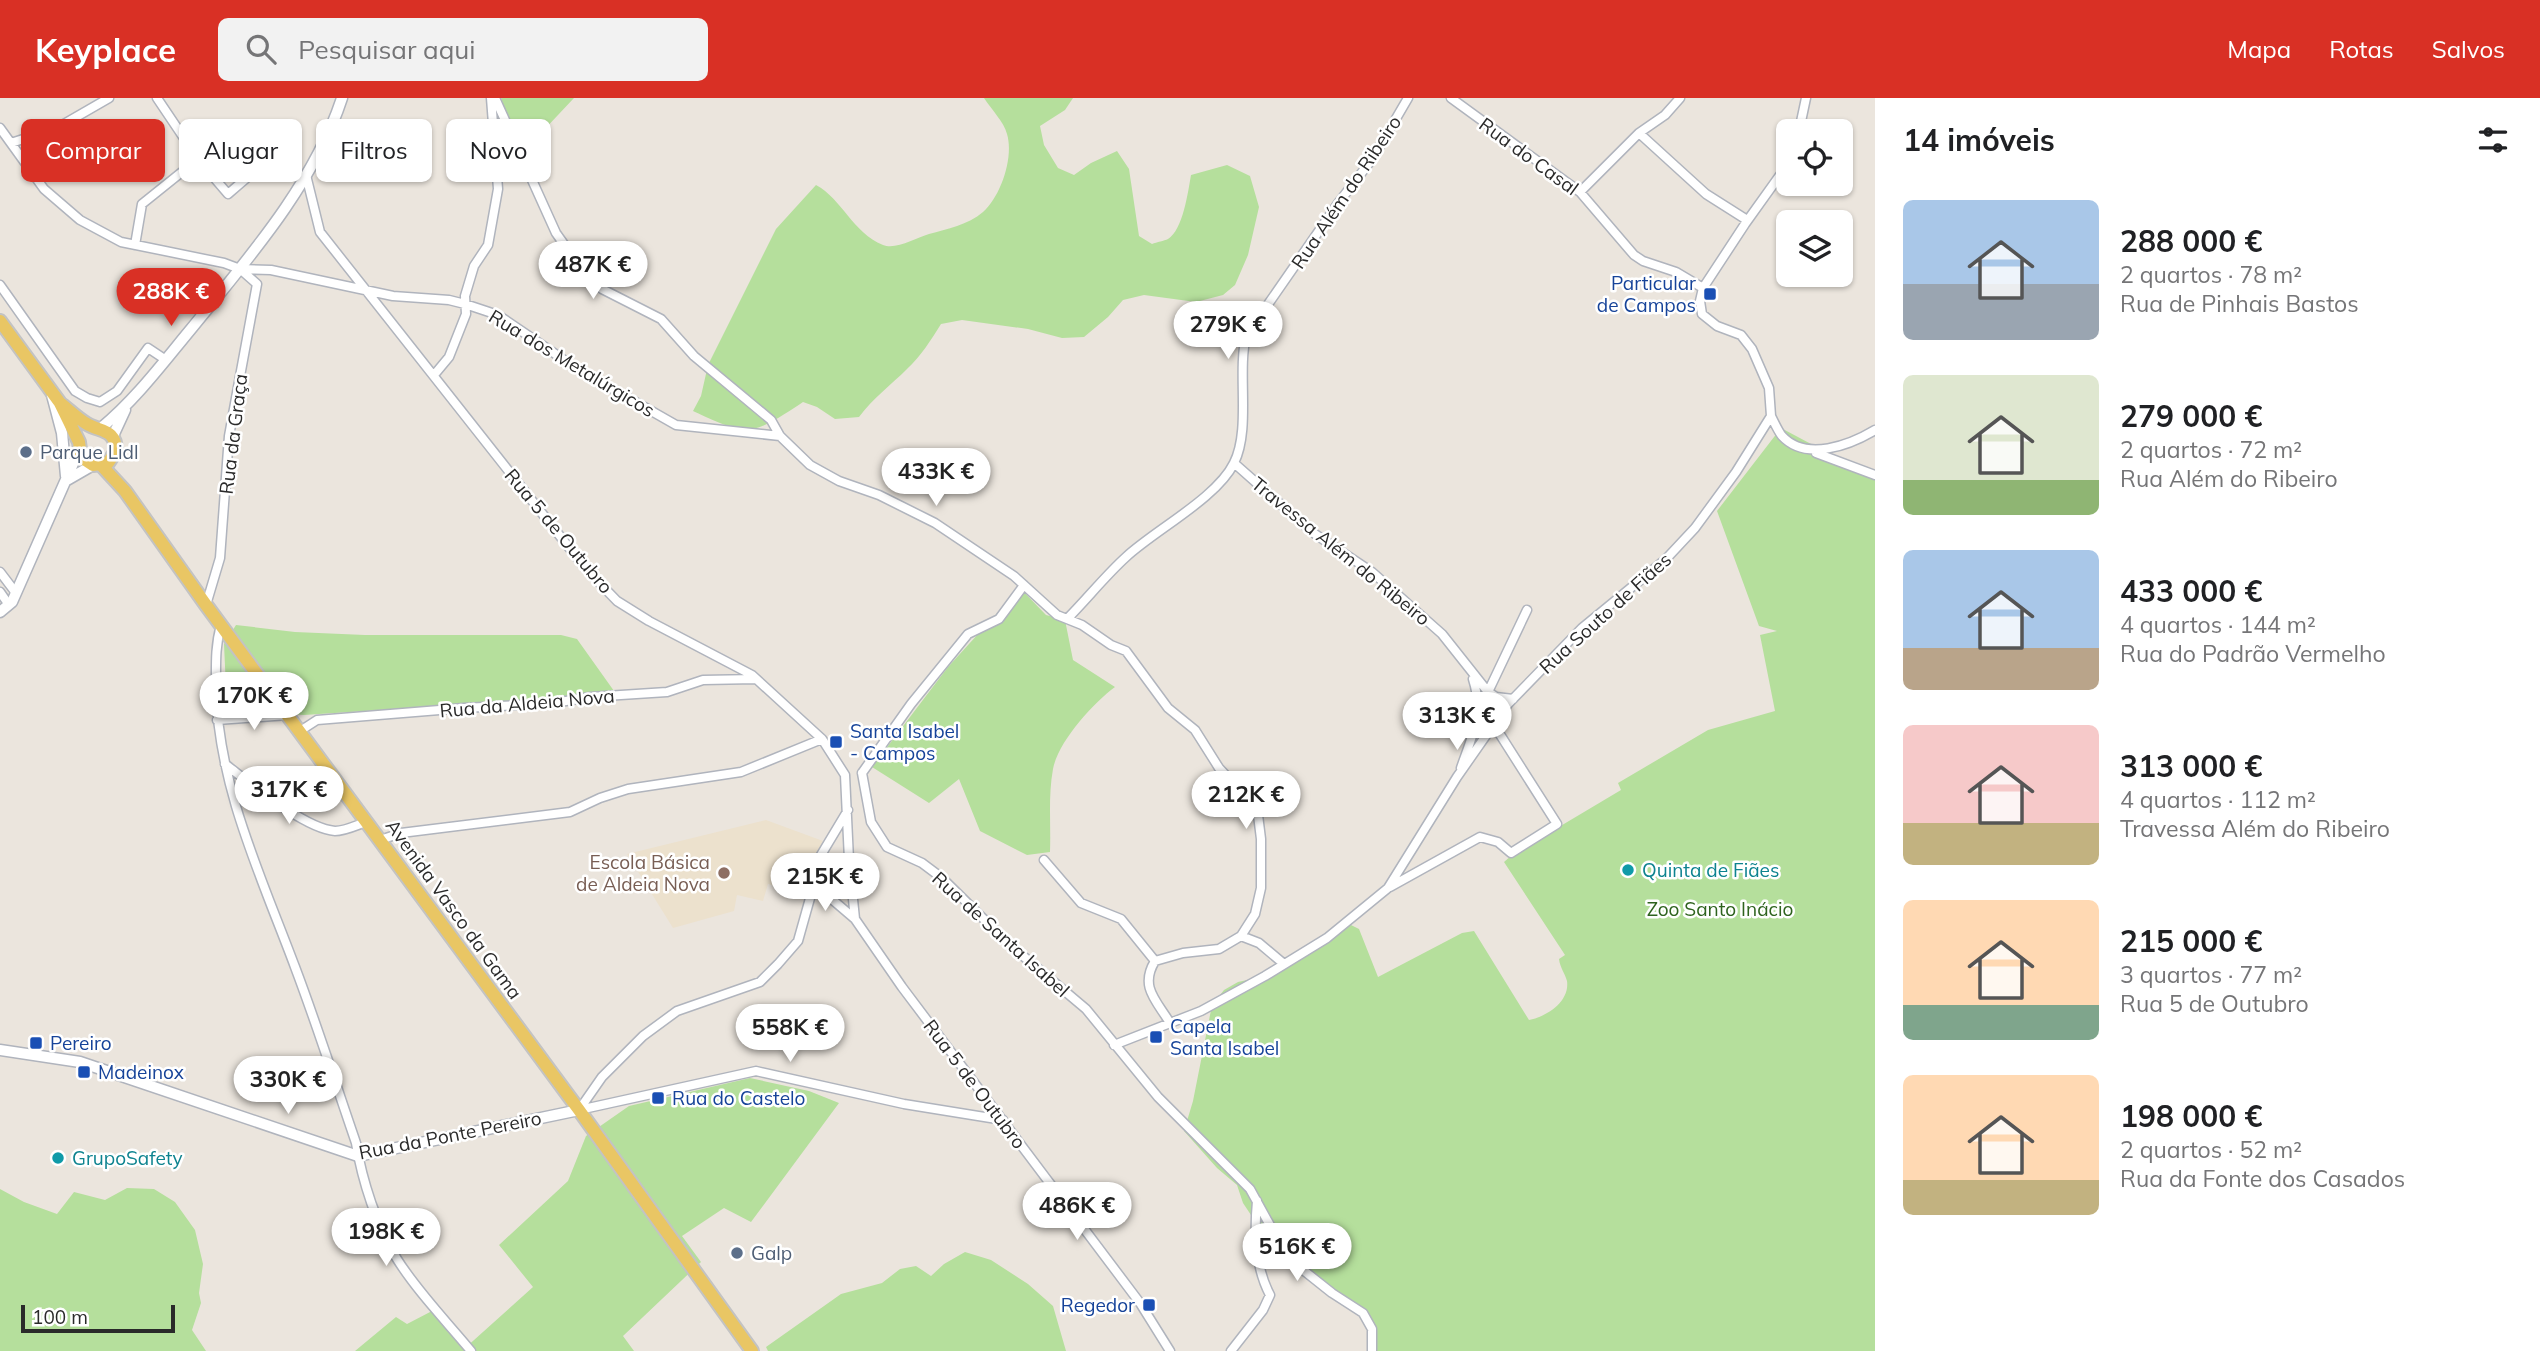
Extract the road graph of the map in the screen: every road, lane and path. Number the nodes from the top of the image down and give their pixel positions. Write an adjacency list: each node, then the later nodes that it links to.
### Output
1 (109, 98): 15 (street)
2 (158, 98): 13 (street)
3 (342, 98): 17 (street)
4 (493, 98): 9 (street); 10 (street)
5 (1408, 98): 45 (street, Rua Além do Ribeiro)
6 (1451, 98): 23 (street, Rua do Casal)
7 (1680, 98): 14 (street)
8 (1806, 98): 11 (street)
9 (494, 119)
10 (503, 119)
11 (1801, 119)
12 (0, 128): 15 (street, Rua dos Metalúrgicos)
13 (179, 130)
14 (1639, 132): 23 (street); 24 (street)
15 (11, 142): 25 (street, Rua dos Metalúrgicos)
16 (179, 174): 25 (street)
17 (306, 175): 26 (street); 29 (street, Rua 5 de Outubro)
18 (1776, 180): 24 (street)
19 (218, 182): 20 (street)
20 (242, 182)
21 (497, 182): 30 (street)
22 (533, 182): 41 (street)
23 (1580, 192): 28 (street, Rua do Casal)
24 (1747, 220): 28 (street)
25 (135, 245): 26 (street, Rua dos Metalúrgicos)
26 (240, 269): 29 (street, Rua dos Metalúrgicos); 32 (street); 55 (street, Rua da Graça)
27 (0, 285): 32 (street)
28 (1703, 288): 37 (street)
29 (366, 291): 30 (street, Rua dos Metalúrgicos); 33 (street, Rua 5 de Outubro)
30 (465, 304): 33 (street); 41 (street, Rua dos Metalúrgicos)
31 (0, 321): 34 (main road, Avenida Vasco da Gama)
32 (166, 360): 36 (street)
33 (434, 375): 61 (street, Rua 5 de Outubro)
34 (51, 391): 35 (main road, Avenida Vasco da Gama); 48 (street)
35 (60, 403): 38 (main road, Avenida Vasco da Gama); 42 (main road, Avenida Vasco da Gama)
36 (127, 407): 38 (street); 40 (street)
37 (1771, 416): 43 (street); 63 (street, Rua Souto de Fiães)
38 (98, 428): 40 (main road, Avenida Vasco da Gama); 42 (main road)
39 (1875, 430): 43 (street)
40 (113, 436): 44 (main road, Avenida Vasco da Gama)
41 (780, 436): 51 (street)
42 (79, 446): 46 (main road, Avenida Vasco da Gama); 48 (street)
43 (1800, 447): 47 (street)
44 (113, 457): 46 (main road); 49 (main road, Avenida Vasco da Gama)
45 (1234, 463): 58 (street, Rua Além do Ribeiro); 60 (street, Travessa Além do Ribeiro)
46 (97, 465): 48 (street); 49 (main road, Avenida Vasco da Gama)
47 (1875, 475)
48 (66, 480): 53 (street)
49 (125, 491): 55 (main road, Avenida Vasco da Gama)
50 (0, 572): 53 (street)
51 (1024, 585): 58 (street); 70 (street)
52 (0, 592): 54 (street)
53 (16, 593): 54 (street)
54 (9, 605): 57 (street)
55 (206, 605): 59 (main road, Avenida Vasco da Gama)
56 (1527, 610): 62 (street)
57 (0, 612)
58 (1067, 619): 80 (street)
59 (221, 625): 64 (main road, Avenida Vasco da Gama); 65 (street)
60 (1471, 673): 62 (street, Travessa Além do Ribeiro); 72 (street, Travessa Além do Ribeiro)
61 (756, 679): 67 (street, Rua da Aldeia Nova); 68 (street, Rua 5 de Outubro)
62 (1488, 692): 63 (street)
63 (1513, 699): 66 (street, Rua Souto de Fiães)
64 (288, 715): 65 (street); 67 (main road, Avenida Vasco da Gama)
65 (217, 720): 69 (street)
66 (1494, 725): 72 (street, Rua Souto de Fiães); 78 (street)
67 (300, 731): 74 (main road, Avenida Vasco da Gama)
68 (822, 739): 71 (street, Rua 5 de Outubro); 75 (street)
69 (225, 764): 74 (street); 88 (street)
70 (862, 773): 71 (street); 84 (street, Rua de Santa Isabel)
71 (845, 775): 73 (street, Rua 5 de Outubro)
72 (1457, 777): 78 (street, Rua Souto de Fiães)
73 (848, 810): 77 (street); 79 (street, Rua 5 de Outubro)
74 (366, 822): 75 (main road, Avenida Vasco da Gama)
75 (380, 840): 86 (main road, Avenida Vasco da Gama)
76 (1044, 860): 81 (street)
77 (814, 884): 79 (street, Rua 5 de Outubro); 86 (street)
78 (1388, 888): 82 (street, Rua Souto de Fiães)
79 (855, 919): 87 (street, Rua 5 de Outubro)
80 (1241, 936): 81 (street); 82 (street)
81 (1155, 961): 83 (street)
82 (1284, 964): 83 (street, Rua Souto de Fiães)
83 (1170, 1023): 84 (street, Rua Souto de Fiães)
84 (1114, 1045): 89 (street, Rua de Santa Isabel)
85 (0, 1050): 88 (street, Rua da Ponte Pereiro)
86 (579, 1110): 87 (street); 88 (street, Rua da Ponte Pereiro); 91 (main road, Avenida Vasco da Gama)
87 (1003, 1120): 92 (street, Rua 5 de Outubro)
88 (358, 1156): 90 (street)
89 (1257, 1201): 93 (street); 94 (street, Rua de Santa Isabel)
90 (471, 1351)
91 (752, 1351)
92 (1170, 1351)
93 (1231, 1351)
94 (1372, 1351)

